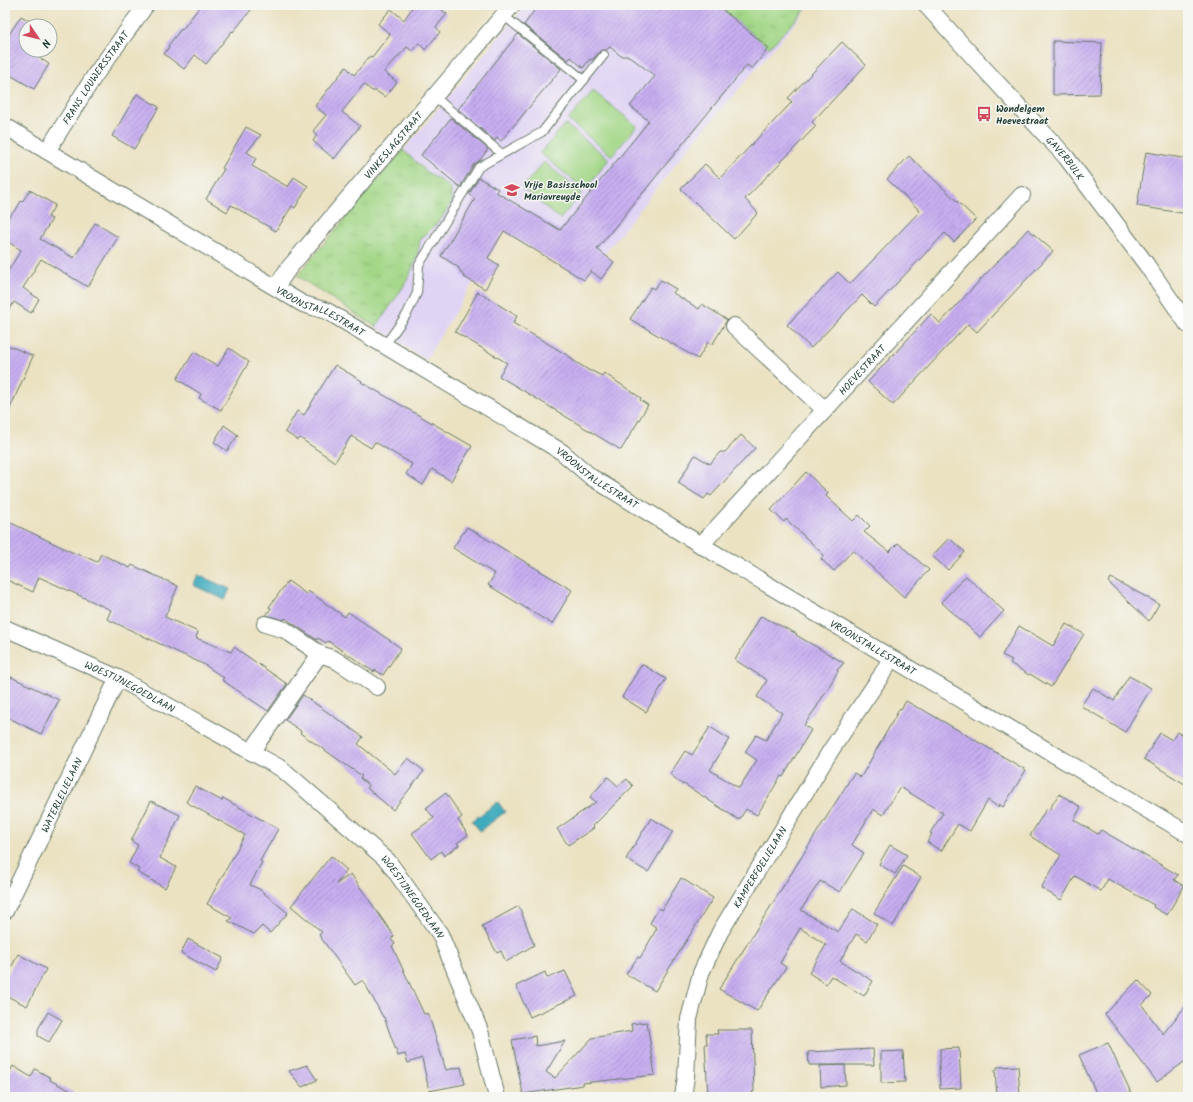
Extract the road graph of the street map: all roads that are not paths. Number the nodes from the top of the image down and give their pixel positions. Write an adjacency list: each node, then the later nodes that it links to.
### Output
1 (146, 5): 8 (street, FRANS LOUWERSSTRAAT)
2 (926, 5): 12 (street, GAVERBULK)
3 (508, 10): 5 (lane); 6 (street, VINKESLAGSTRAAT)
4 (604, 55): 5 (lane)
5 (584, 80): 9 (lane)
6 (435, 97): 9 (lane); 11 (street, VINKESLAGSTRAAT)
7 (5, 126): 8 (street, VROONSTALLESTRAAT)
8 (48, 151): 11 (street, VROONSTALLESTRAAT)
9 (502, 154): 14 (lane)
10 (1022, 196): 15 (street, HOEVESTRAAT)
11 (276, 287): 14 (street, VROONSTALLESTRAAT)
12 (1188, 325)
13 (734, 326): 15 (street)
14 (384, 346): 16 (street, VROONSTALLESTRAAT)
15 (825, 410): 16 (street, HOEVESTRAAT)
16 (701, 545): 20 (street, VROONSTALLESTRAAT)
17 (265, 624): 19 (street)
18 (5, 628): 21 (street, WOESTIJNEGOEDLAAN)
19 (320, 654): 22 (street); 23 (street)
20 (891, 658): 24 (street, VROONSTALLESTRAAT); 27 (street, KAMPERFOELIELAAN)
21 (118, 678): 23 (street, WOESTIJNEGOEDLAAN); 25 (street, WATERLELIELAAN)
22 (377, 687)
23 (251, 752): 26 (street, WOESTIJNEGOEDLAAN)
24 (1188, 834)
25 (5, 911)
26 (497, 1097)
27 (682, 1097)

